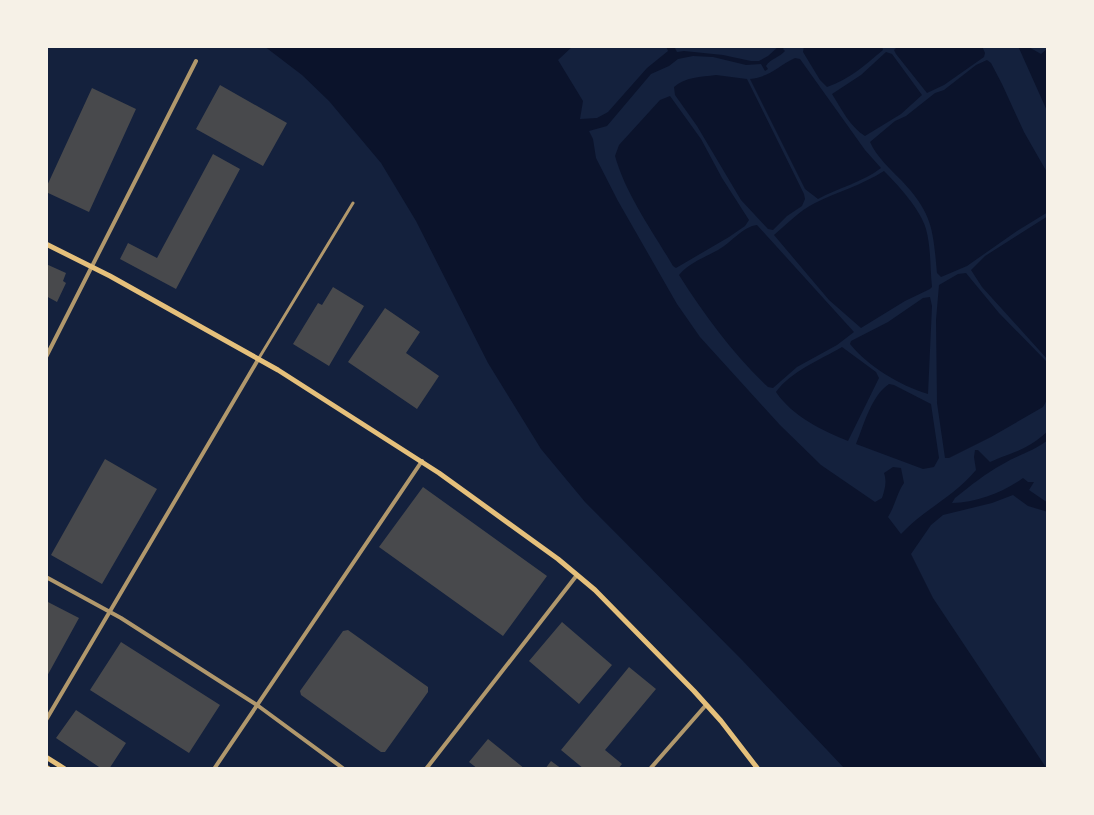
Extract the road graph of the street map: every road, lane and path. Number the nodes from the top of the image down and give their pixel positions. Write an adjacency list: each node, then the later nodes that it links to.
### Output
1 (196, 61): 4 (street)
2 (353, 203): 6 (street)
3 (46, 244): 4 (main road)
4 (91, 266): 5 (street); 6 (main road)
5 (46, 357)
6 (259, 358): 7 (main road); 10 (street)
7 (422, 461): 8 (main road); 11 (street)
8 (577, 575): 12 (main road); 18 (street)
9 (46, 577): 10 (street)
10 (110, 611): 11 (street); 13 (street)
11 (257, 705): 16 (street); 17 (street)
12 (706, 705): 19 (street); 20 (main road)
13 (46, 720)
14 (46, 757): 15 (main road)
15 (65, 769)
16 (214, 769)
17 (344, 769)
18 (426, 769)
19 (650, 769)
20 (758, 769)

